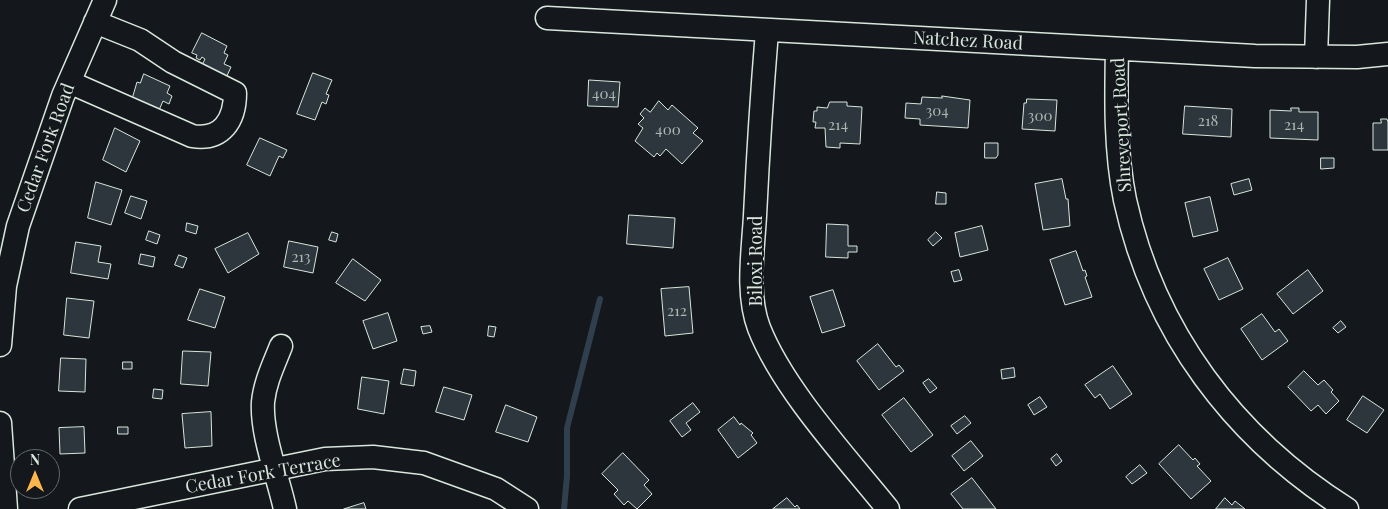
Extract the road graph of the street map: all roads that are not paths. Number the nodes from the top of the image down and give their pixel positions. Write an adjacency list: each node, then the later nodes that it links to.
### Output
1 (105, 0): 4 (street, Cedar Fork Road)
2 (1318, 0): 8 (street)
3 (547, 18): 5 (street, Natchez Road)
4 (95, 22): 9 (street, Cedar Fork Road); 9 (street)
5 (766, 31): 6 (street, Natchez Road); 18 (street, Biloxi Road)
6 (1117, 49): 8 (street, Natchez Road); 19 (street, Shreveport Road)
7 (1388, 54): 8 (street, Natchez Road)
8 (1316, 57)
9 (69, 82): 10 (street, Cedar Fork Road)
10 (0, 345)
11 (281, 346): 13 (street)
12 (0, 423): 14 (street)
13 (276, 469): 15 (street, Cedar Fork Terrace); 16 (street); 17 (street, Cedar Fork Terrace)
14 (6, 509)
15 (80, 509)
16 (285, 509)
17 (528, 509)
18 (888, 509)
19 (1347, 509)

